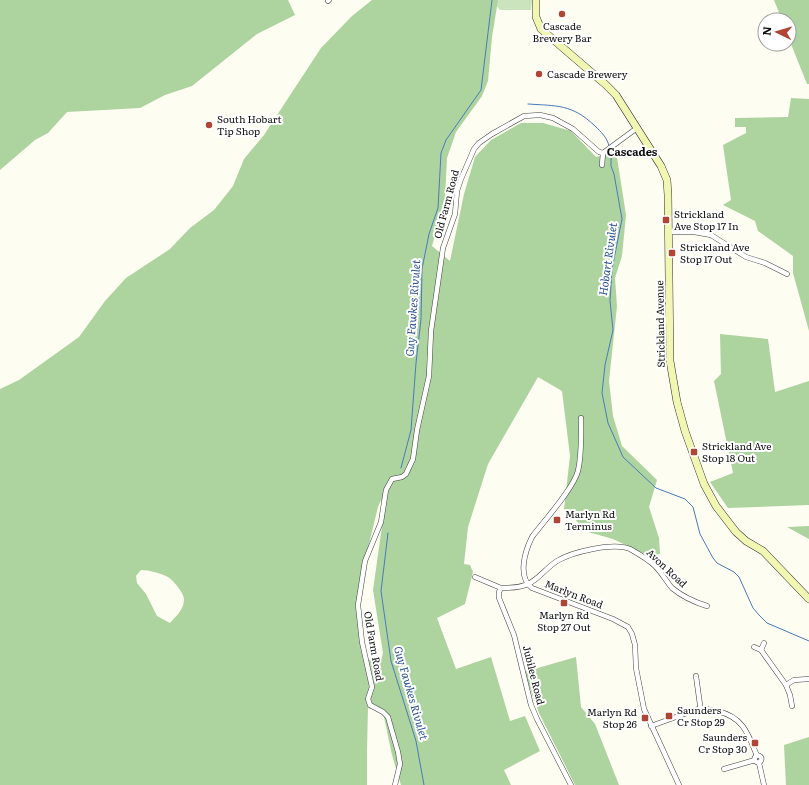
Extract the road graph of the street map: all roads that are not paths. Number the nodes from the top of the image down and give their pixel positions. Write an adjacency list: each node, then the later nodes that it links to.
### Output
1 (536, 0): 2 (street, Strickland Avenue)
2 (637, 128): 3 (street); 5 (street, Strickland Avenue)
3 (603, 153): 4 (street); 24 (street, Old Farm Road)
4 (602, 165)
5 (669, 232): 6 (street); 11 (street, Strickland Avenue)
6 (787, 274)
7 (581, 418): 9 (street)
8 (475, 577): 10 (street)
9 (528, 584): 10 (street); 12 (street, Avon Road); 21 (street, Marlyn Road)
10 (501, 588): 25 (street, Jubilee Road)
11 (809, 599)
12 (707, 606)
13 (764, 643): 15 (street)
14 (754, 647): 15 (street)
15 (761, 650): 18 (street)
16 (696, 676): 20 (street)
17 (809, 679): 18 (street)
18 (786, 685): 19 (street)
19 (792, 706)
20 (701, 710): 21 (street); 22 (street)
21 (651, 726): 26 (street, Marlyn Road)
22 (757, 760): 23 (street); 27 (street)
23 (724, 769)
24 (395, 785)
25 (571, 785)
26 (679, 785)
27 (764, 785)

